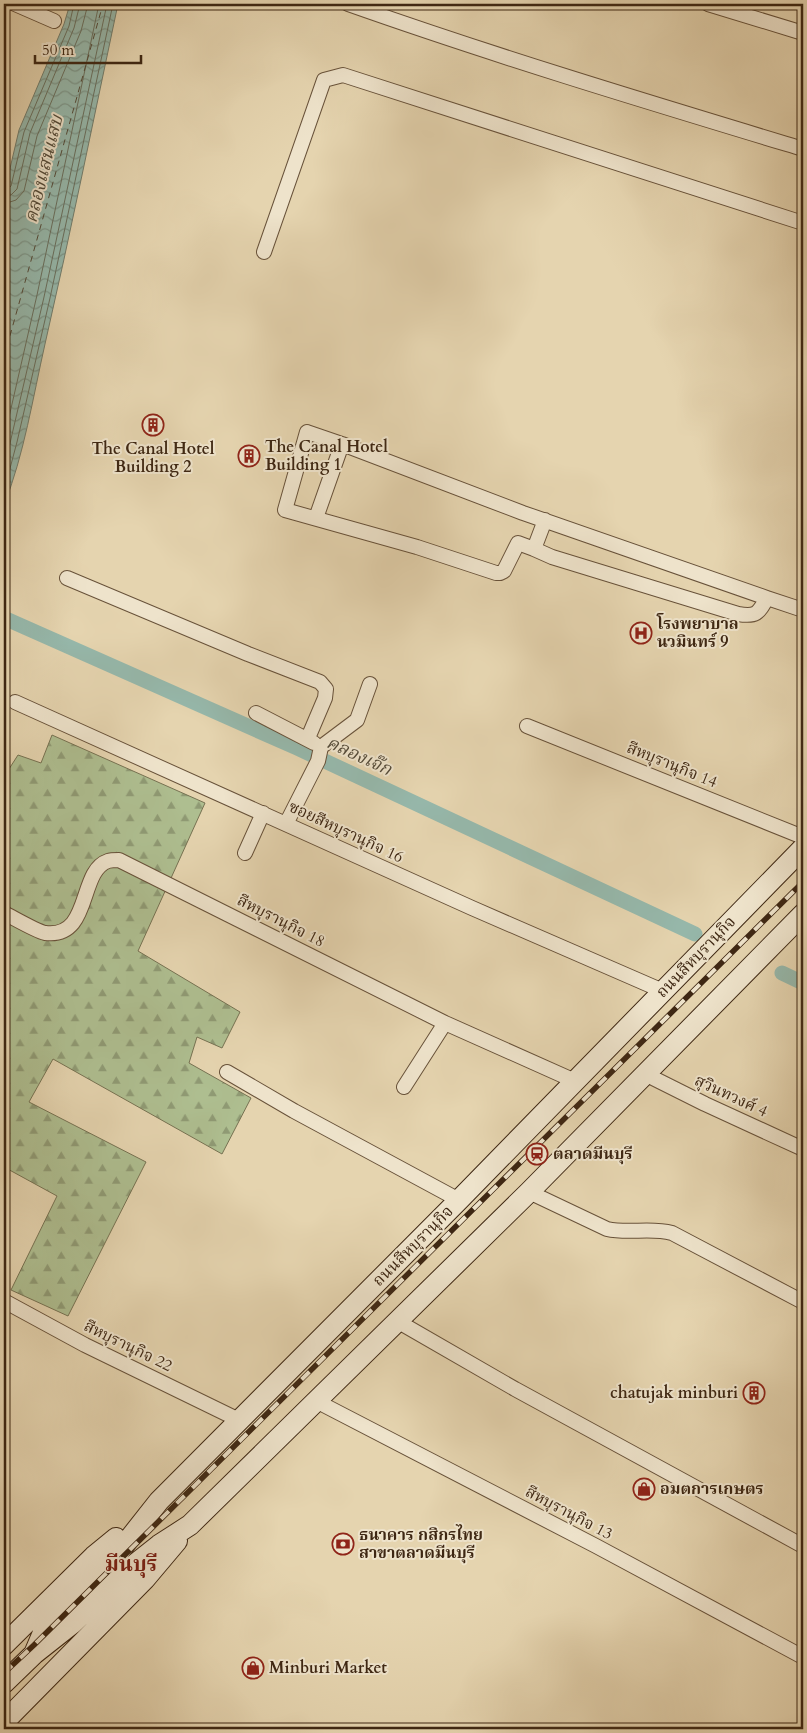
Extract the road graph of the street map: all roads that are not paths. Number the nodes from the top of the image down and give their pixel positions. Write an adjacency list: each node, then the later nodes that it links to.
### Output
1 (15, 4): 4 (street)
2 (348, 4): 6 (street)
3 (708, 4): 5 (street)
4 (54, 21)
5 (803, 33)
6 (803, 149)
7 (803, 223): 8 (street)
8 (264, 252)
9 (342, 444): 10 (street); 10 (street); 11 (street)
10 (316, 518): 12 (street)
11 (545, 520): 12 (street); 14 (street)
12 (534, 549): 14 (street)
13 (67, 578): 20 (street)
14 (767, 598): 15 (street)
15 (803, 610)
16 (370, 684): 21 (street)
17 (15, 702): 22 (street, ซอยสีหบุรานุกิจ 16)
18 (256, 713): 20 (street)
19 (527, 726): 24 (street, สีหบุรานุกิจ 14)
20 (308, 738): 21 (street)
21 (321, 747): 23 (street)
22 (264, 813): 23 (street, ซอยสีหบุรานุกิจ 16); 26 (street)
23 (286, 824): 29 (street, ซอยสีหบุรานุกิจ 16)
24 (803, 837)
25 (803, 848): 29 (main road, ถนนสีหบุรานุกิจ)
26 (245, 853)
27 (4, 913): 30 (street, สีหบุรานุกิจ 18)
28 (803, 914): 32 (main road, ถนนสีหบุรานุกิจ)
29 (663, 992): 33 (main road, ถนนสีหบุรานุกิจ)
30 (446, 1023): 33 (street, สีหบุรานุกิจ 18); 34 (street)
31 (227, 1072): 37 (street)
32 (645, 1074): 35 (street, สุวินทวงศ์ 4); 36 (main road, ถนนสีหบุรานุกิจ)
33 (575, 1081): 37 (main road, ถนนสีหบุรานุกิจ)
34 (404, 1087)
35 (803, 1149)
36 (528, 1192): 39 (street); 40 (main road, ถนนสีหบุรานุกิจ)
37 (459, 1200): 42 (main road, ถนนสีหบุรานุกิจ)
38 (4, 1301): 42 (street, สีหบุรานุกิจ 22)
39 (803, 1302)
40 (397, 1320): 41 (main road, ถนนสีหบุรานุกิจ); 45 (street)
41 (316, 1401): 44 (main road, ถนนสีหบุรานุกิจ); 48 (street, สีหบุรานุกิจ 13)
42 (239, 1420): 43 (main road, ถนนสีหบุรานุกิจ)
43 (159, 1501): 46 (main road); 47 (main road, ถนนสีหบุรานุกิจ)
44 (190, 1525): 47 (main road, ถนนสีหบุรานุกิจ); 50 (main road)
45 (803, 1546)
46 (4, 1645)
47 (34, 1654): 49 (main road, ถนนสีหบุรานุกิจ)
48 (803, 1657)
49 (4, 1683)
50 (4, 1722)

